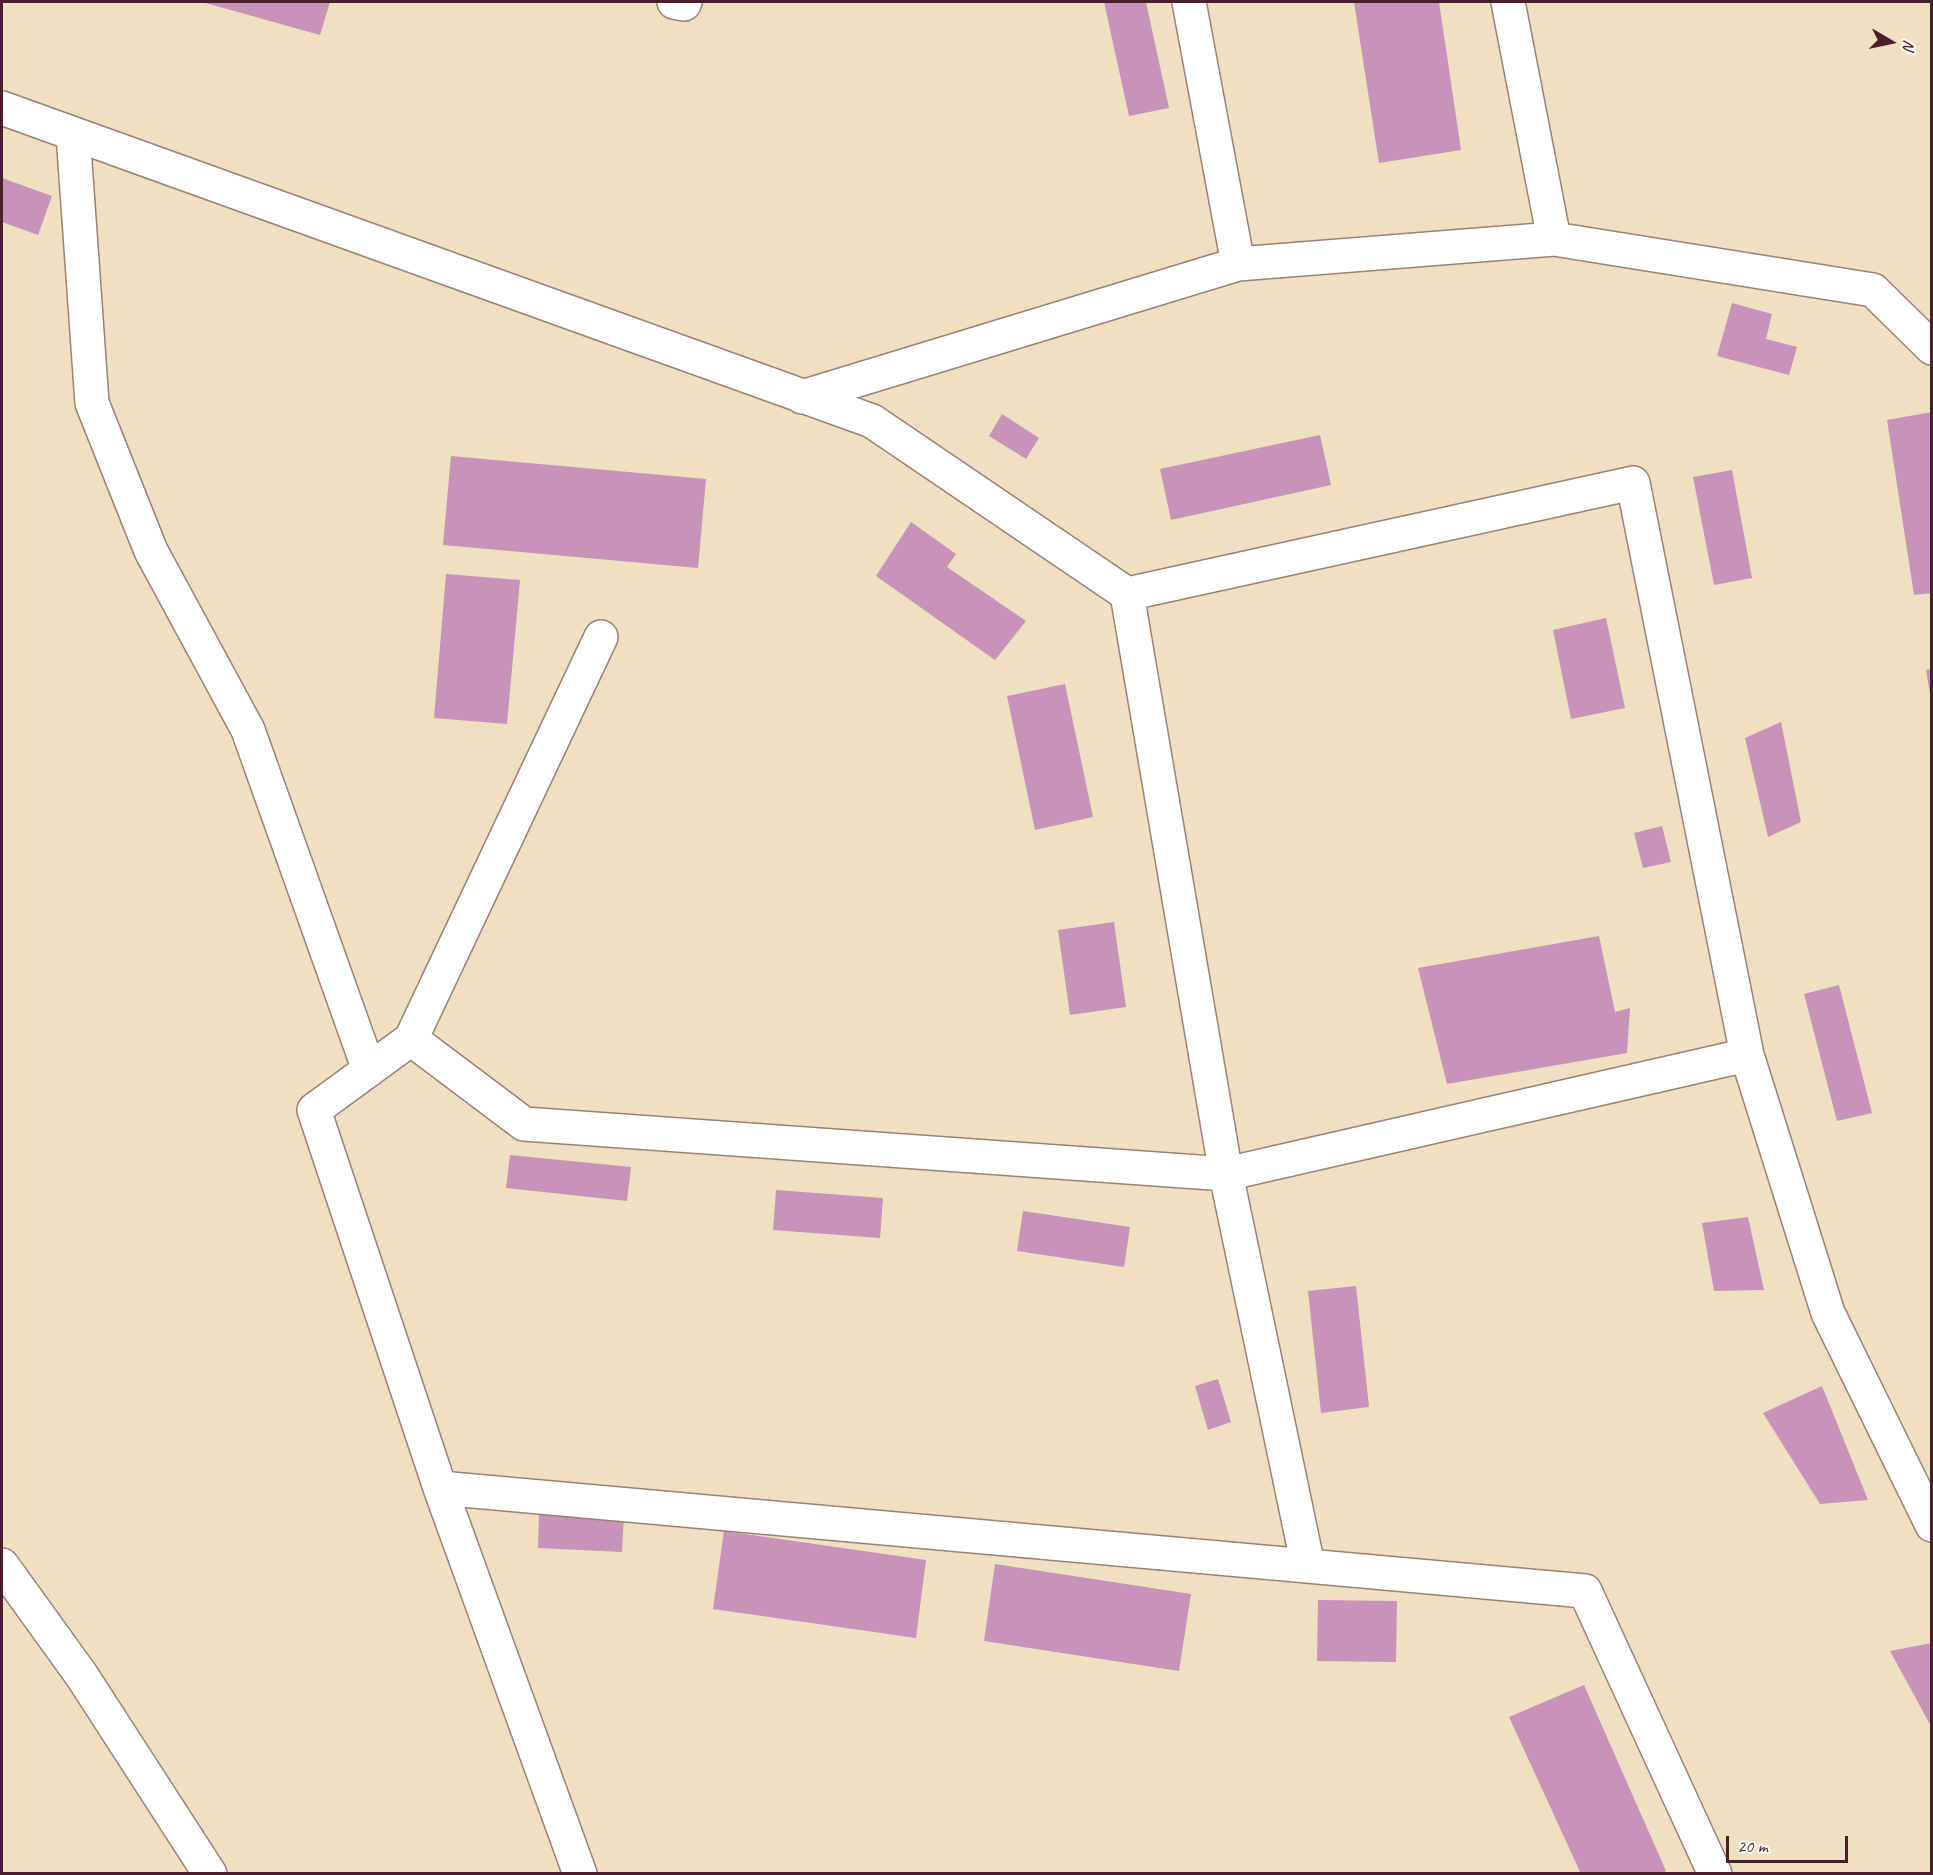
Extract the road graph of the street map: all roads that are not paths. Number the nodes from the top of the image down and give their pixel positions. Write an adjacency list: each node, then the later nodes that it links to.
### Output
1 (674, 2): 2 (street)
2 (685, 2)
3 (1189, 2): 8 (street)
4 (1508, 2): 7 (street)
5 (2, 108): 6 (street)
6 (73, 134): 10 (street); 15 (street)
7 (1554, 239): 8 (street); 9 (street)
8 (1238, 264): 10 (street)
9 (1932, 348)
10 (802, 397): 11 (street)
11 (1127, 594): 14 (street); 16 (street)
12 (601, 637): 13 (street)
13 (411, 1040): 15 (street); 16 (street)
14 (1747, 1055): 16 (street); 18 (street)
15 (369, 1070): 17 (street)
16 (1226, 1174): 20 (street)
17 (440, 1488): 20 (street); 22 (street)
18 (1932, 1525)
19 (2, 1565): 21 (street)
20 (1308, 1566): 23 (street)
21 (210, 1874)
22 (580, 1874)
23 (1715, 1874)

